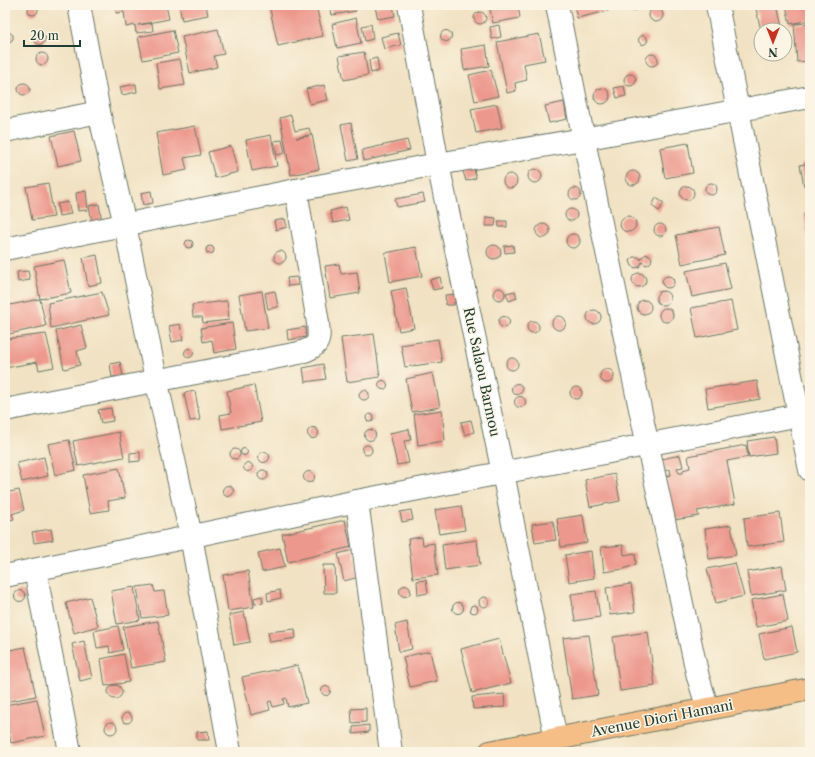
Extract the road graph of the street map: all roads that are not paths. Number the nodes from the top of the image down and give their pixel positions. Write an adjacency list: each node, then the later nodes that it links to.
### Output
1 (78, 5): 7 (street)
2 (409, 5): 10 (street, Rue Salaou Barmou)
3 (557, 5): 9 (street)
4 (717, 5): 6 (street)
5 (810, 97): 6 (street)
6 (738, 110): 9 (street); 16 (street)
7 (100, 112): 8 (street); 12 (street)
8 (5, 131)
9 (583, 139): 10 (street); 17 (street)
10 (438, 164): 11 (street); 19 (street, Rue Salaou Barmou)
11 (296, 190): 12 (street); 14 (street)
12 (125, 225): 13 (street); 14 (street)
13 (5, 249)
14 (156, 379): 15 (street); 21 (street)
15 (5, 410)
16 (805, 414): 17 (street); 18 (street)
17 (647, 444): 19 (street); 25 (street)
18 (810, 470)
19 (503, 472): 20 (street); 26 (street, Rue Salaou Barmou)
20 (357, 501): 21 (street); 29 (street)
21 (191, 536): 22 (street); 28 (street)
22 (35, 570): 23 (street); 27 (street)
23 (5, 576)
24 (810, 689): 25 (main road, Avenue Diori Hamani)
25 (708, 709): 26 (main road, Avenue Diori Hamani)
26 (556, 739): 30 (main road, Avenue Diori Hamani)
27 (70, 752)
28 (230, 752)
29 (391, 752)
30 (490, 752)

